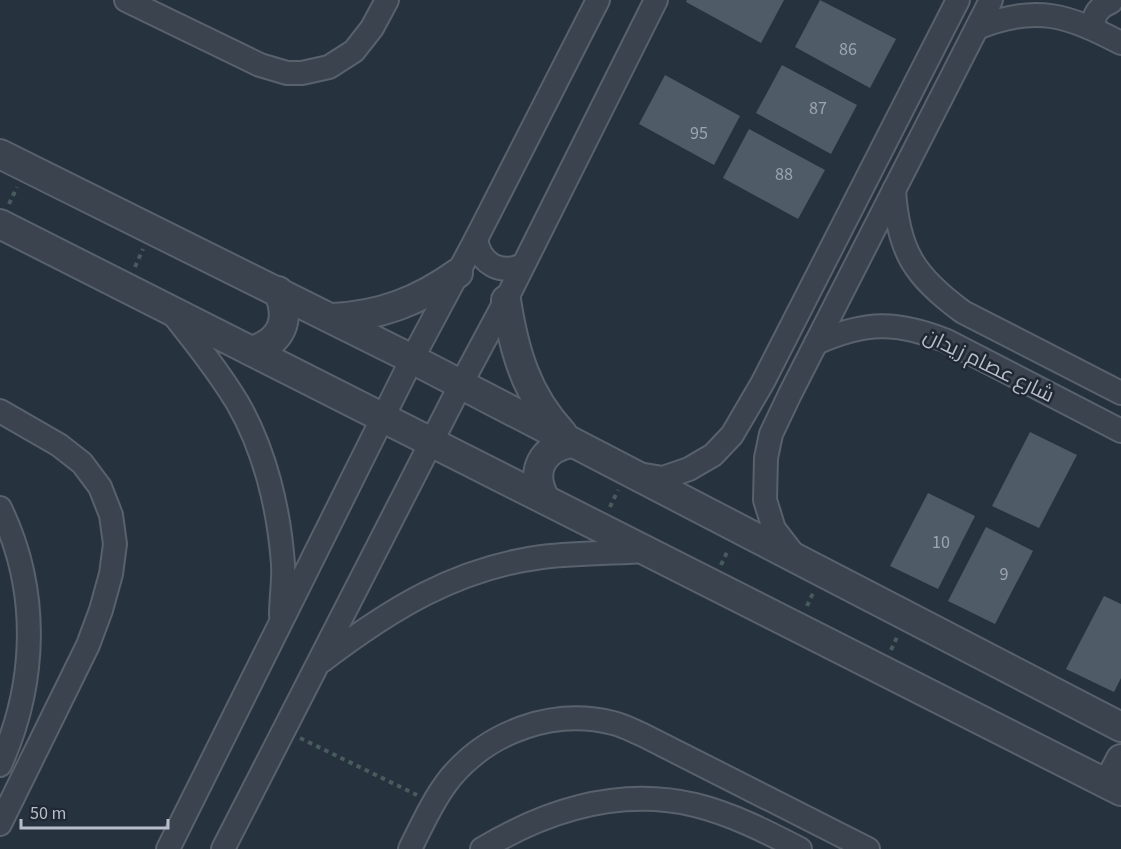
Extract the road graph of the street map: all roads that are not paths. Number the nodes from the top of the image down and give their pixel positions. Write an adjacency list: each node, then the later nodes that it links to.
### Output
1 (126, 0): 2 (street)
2 (387, 0)
3 (598, 0): 14 (street)
4 (656, 0): 15 (street)
5 (958, 0): 26 (street)
6 (991, 0): 8 (street)
7 (1113, 3): 9 (street)
8 (977, 28): 9 (street); 12 (street)
9 (1094, 29): 10 (street)
10 (1121, 43)
11 (0, 154): 17 (street)
12 (894, 190): 20 (street, شارع عصام زيدان); 23 (street)
13 (2, 219): 19 (street)
14 (476, 239): 15 (street); 16 (street)
15 (523, 265): 18 (street)
16 (458, 273): 21 (street); 25 (street)
17 (278, 291): 21 (street); 24 (street)
18 (506, 300): 27 (street); 34 (street)
19 (170, 310): 24 (street); 40 (street)
20 (963, 312): 22 (street); 28 (street, شارع عصام زيدان)
21 (332, 318): 25 (street)
22 (947, 341): 23 (street, شارع عصام زيدان); 32 (street, شارع عصام زيدان)
23 (816, 343): 29 (street)
24 (251, 351): 31 (street)
25 (412, 359): 27 (street); 31 (street)
26 (763, 382): 29 (street); 35 (street)
27 (461, 384): 33 (street); 34 (street)
28 (1121, 393)
29 (790, 394): 39 (street)
30 (0, 411): 43 (street)
31 (383, 418): 33 (street); 40 (street)
32 (1121, 431)
33 (432, 443): 36 (street); 41 (street)
34 (572, 443): 35 (street); 36 (street)
35 (632, 472): 39 (street)
36 (545, 499): 38 (street)
37 (0, 508): 42 (street)
38 (647, 551): 41 (street); 47 (street)
39 (795, 556): 44 (street)
40 (280, 622): 51 (street)
41 (316, 666): 52 (street)
42 (22, 704): 43 (street); 46 (street)
43 (53, 719): 49 (street)
44 (1121, 727)
45 (1121, 759): 47 (street)
46 (0, 765)
47 (1114, 788)
48 (781, 805): 50 (street); 53 (street); 56 (street)
49 (0, 824)
50 (767, 833): 54 (street); 55 (street)
51 (168, 849)
52 (223, 849)
53 (410, 849)
54 (482, 849)
55 (800, 849)
56 (868, 849)

